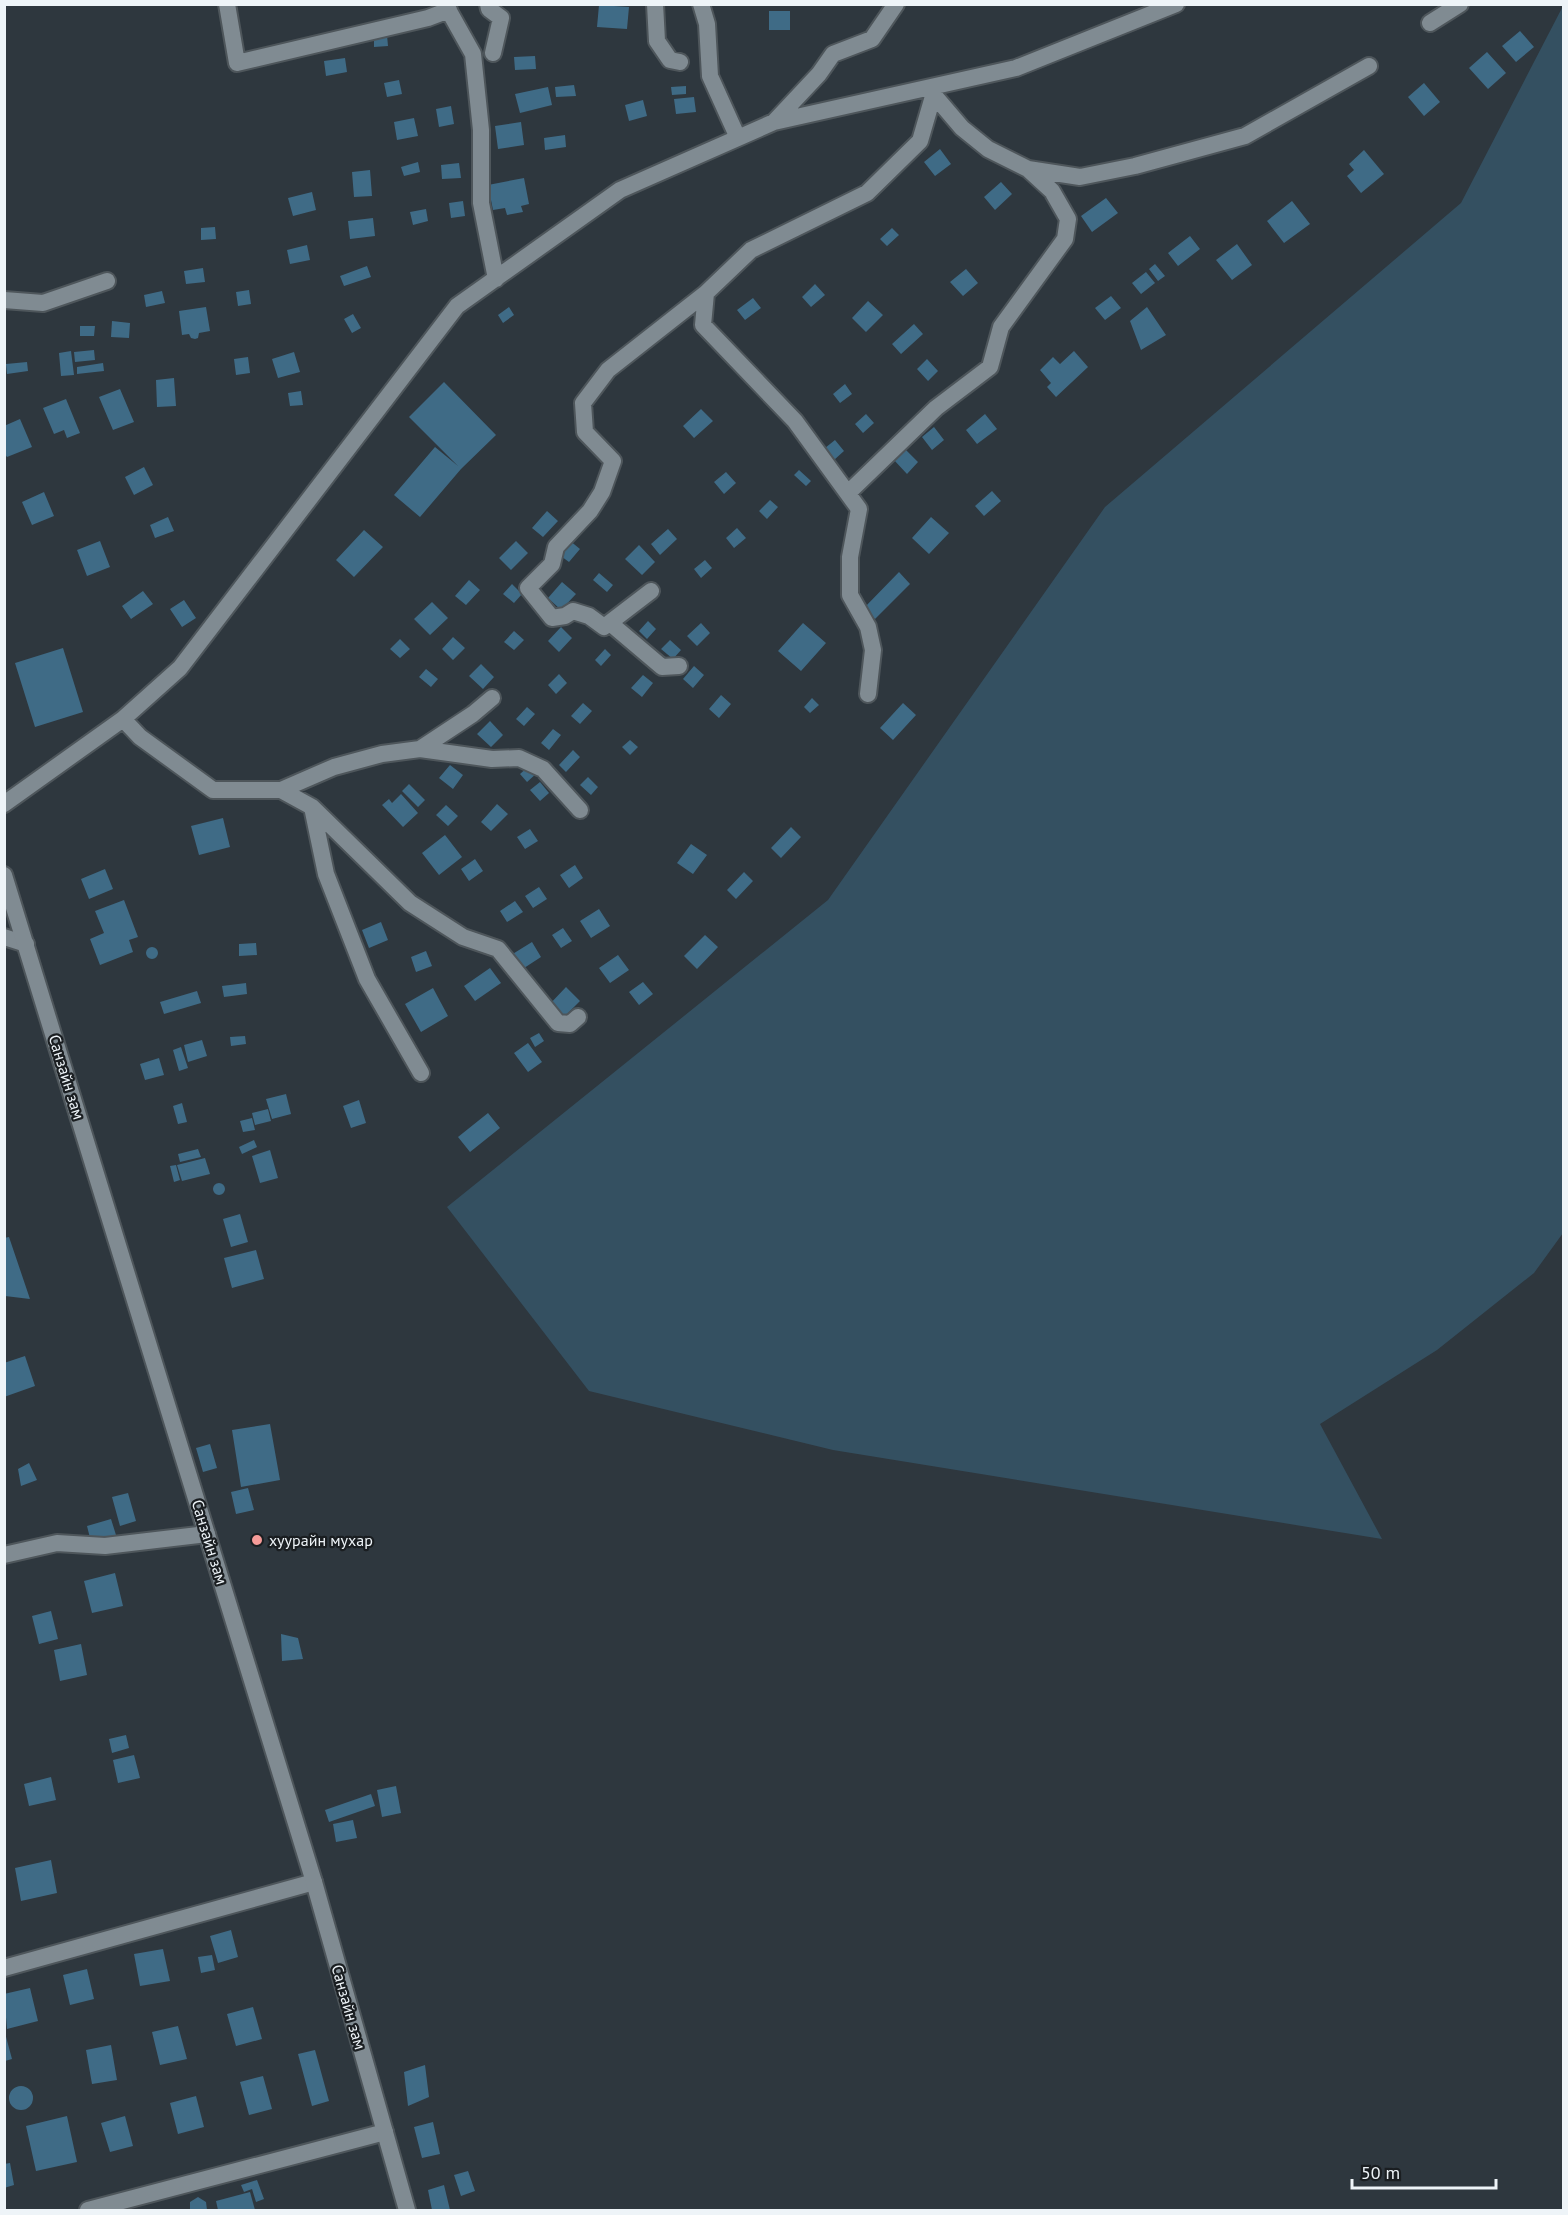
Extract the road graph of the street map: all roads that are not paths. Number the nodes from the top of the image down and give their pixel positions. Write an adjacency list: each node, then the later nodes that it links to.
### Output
1 (227, 4): 8 (street)
2 (488, 4): 10 (street)
3 (655, 4): 11 (street)
4 (701, 4): 15 (street)
5 (896, 4): 14 (street)
6 (1176, 4): 13 (street)
7 (1460, 4): 9 (street)
8 (447, 7): 17 (street)
9 (1430, 23)
10 (493, 53)
11 (680, 62)
12 (1369, 66): 16 (street)
13 (935, 90): 14 (street); 16 (street); 19 (street)
14 (774, 122): 15 (street)
15 (738, 138): 17 (street)
16 (1028, 169): 21 (street)
17 (496, 279): 27 (street)
18 (107, 281): 20 (street)
19 (706, 293): 21 (street); 23 (street)
20 (4, 300)
21 (848, 493): 25 (street)
22 (651, 591): 23 (street)
23 (610, 622): 24 (street)
24 (679, 666)
25 (868, 694)
26 (492, 698): 28 (street)
27 (123, 719): 29 (street); 30 (street)
28 (420, 749): 29 (street); 32 (street)
29 (281, 790): 31 (street)
30 (4, 804)
31 (312, 807): 36 (street); 37 (street)
32 (580, 810)
33 (4, 875): 35 (street, Санзайн зам)
34 (4, 938): 35 (street)
35 (26, 944): 38 (street, Санзайн зам)
36 (578, 1017)
37 (420, 1073)
38 (207, 1534): 39 (street); 40 (street, Санзайн зам)
39 (4, 1554)
40 (314, 1882): 41 (street); 42 (street, Санзайн зам)
41 (4, 1968)
42 (385, 2132): 43 (street); 44 (street, Санзайн зам)
43 (88, 2211)
44 (407, 2211)

